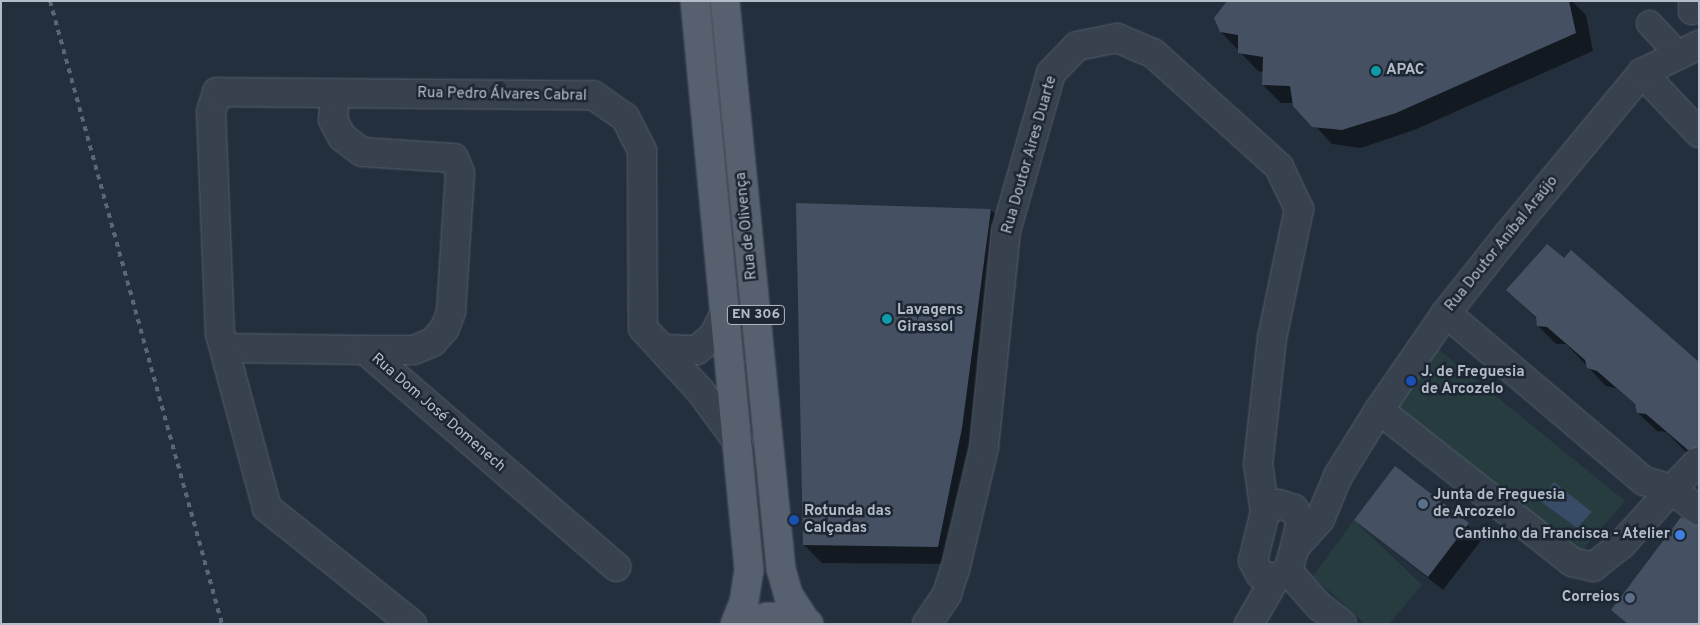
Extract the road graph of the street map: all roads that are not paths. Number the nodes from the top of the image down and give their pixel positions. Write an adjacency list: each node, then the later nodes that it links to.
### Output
1 (695, 1): 8 (main road, Rua de Olivença / EN 306)
2 (725, 1): 24 (main road, Rua de Olivença / EN 306)
3 (1649, 23): 4 (street)
4 (1688, 49): 5 (street, Rua Doutor Aníbal Araújo)
5 (1642, 73): 7 (street); 9 (street, Rua Doutor Aníbal Araújo)
6 (335, 93): 10 (street, Rua Pedro Álvares Cabral); 11 (street, Rua Pedro Álvares Cabral); 12 (street)
7 (1699, 133)
8 (725, 312): 11 (street); 14 (main road, Rua de Olivença / EN 306)
9 (1446, 313): 13 (street, Rua Doutor Aníbal Araújo); 17 (street)
10 (226, 348): 12 (street, Rua Dom José Domenech); 25 (street)
11 (665, 349): 14 (street, Rua Pedro Álvares Cabral)
12 (365, 350): 21 (street, Rua Dom José Domenech)
13 (1379, 410): 16 (street, Rua Doutor Aníbal Araújo); 17 (street)
14 (738, 442): 26 (main road, Rua de Olivença / EN 306)
15 (1698, 462): 17 (street)
16 (1338, 476): 18 (street, Rua Doutor Aníbal Araújo); 22 (street, Rua Doutor Aníbal Araújo)
17 (1672, 488): 19 (street)
18 (1294, 509): 20 (street); 22 (street, Rua Doutor Aníbal Araújo)
19 (1699, 511)
20 (1266, 512): 22 (street, Rua Doutor Aníbal Araújo); 23 (street, Rua Doutor Aires Duarte)
21 (616, 567)
22 (1280, 568): 28 (street, Rua Doutor Aníbal Araújo); 29 (street)
23 (931, 622)
24 (808, 623): 27 (main road, EN 306)
25 (412, 624)
26 (735, 624)
27 (746, 624)
28 (1247, 624)
29 (1342, 624)

